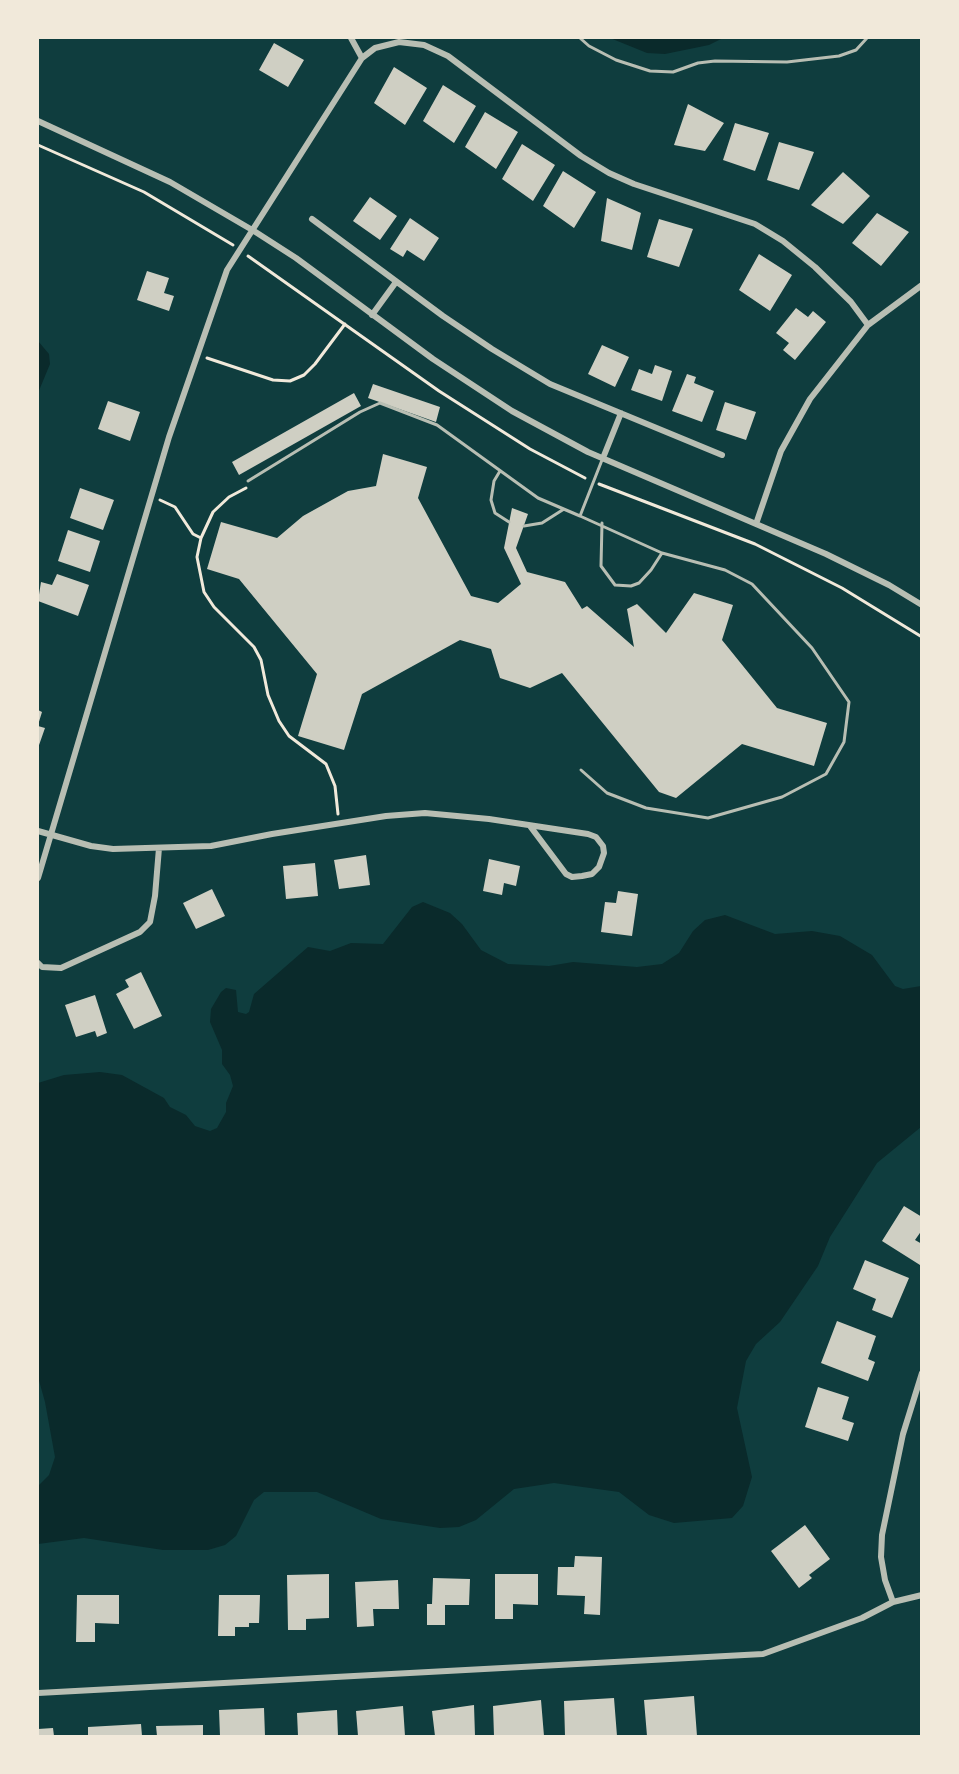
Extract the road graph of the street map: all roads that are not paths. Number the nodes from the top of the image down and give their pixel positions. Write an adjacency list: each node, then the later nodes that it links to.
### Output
1 (351, 38): 5 (street)
2 (580, 38): 3 (lane)
3 (867, 38)
4 (398, 40): 5 (street); 12 (street)
5 (362, 58): 8 (street)
6 (38, 121): 8 (street)
7 (312, 219): 9 (street)
8 (254, 231): 11 (street); 29 (street)
9 (396, 282): 11 (street); 13 (street)
10 (921, 285): 12 (street)
11 (372, 315): 15 (street)
12 (868, 325): 22 (street)
13 (621, 413): 14 (street); 15 (street)
14 (722, 455)
15 (603, 458): 19 (lane); 22 (street)
16 (501, 471): 17 (lane); 18 (lane); 20 (lane)
17 (248, 481)
18 (564, 509): 19 (lane); 23 (lane)
19 (580, 516): 21 (lane)
20 (509, 522)
21 (602, 523): 24 (lane); 24 (lane)
22 (756, 524): 25 (street)
23 (524, 526)
24 (662, 553): 26 (lane)
25 (921, 605)
26 (581, 770)
27 (531, 826): 27 (street); 30 (street)
28 (38, 831): 29 (street)
29 (50, 835): 30 (street); 31 (street)
30 (159, 848): 32 (street)
31 (38, 878)
32 (38, 963)
33 (921, 1373): 35 (street)
34 (921, 1595): 35 (street)
35 (893, 1602): 36 (street)
36 (38, 1693)

